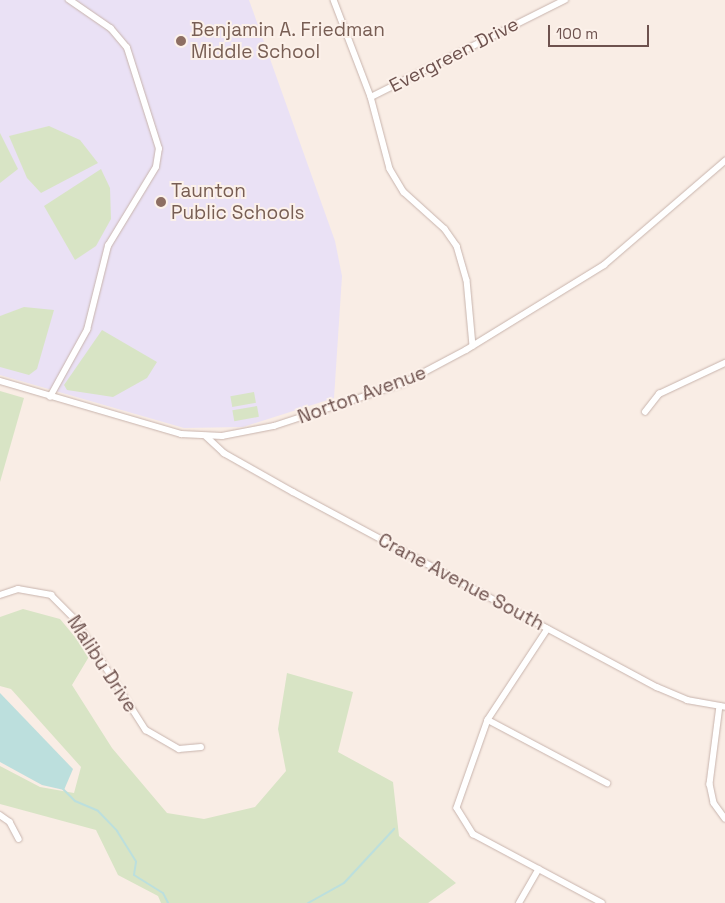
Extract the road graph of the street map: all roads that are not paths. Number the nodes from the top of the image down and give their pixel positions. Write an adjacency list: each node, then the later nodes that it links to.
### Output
1 (69, 0): 9 (street)
2 (334, 0): 4 (street)
3 (565, 0): 4 (street, Evergreen Drive)
4 (370, 97): 6 (street)
5 (725, 161): 6 (street, Norton Avenue)
6 (473, 346): 11 (street, Norton Avenue)
7 (725, 363): 10 (street)
8 (0, 381): 9 (street, Norton Avenue)
9 (50, 397): 11 (street, Norton Avenue)
10 (645, 412)
11 (206, 436): 13 (street, Crane Avenue South)
12 (0, 595): 16 (street, Malibu Drive)
13 (548, 628): 14 (street, Crane Avenue South); 15 (street)
14 (723, 707): 19 (street)
15 (488, 720): 17 (street); 21 (street)
16 (201, 747)
17 (607, 783)
18 (0, 815): 20 (street)
19 (725, 818)
20 (19, 839)
21 (539, 869): 22 (street); 23 (street)
22 (519, 903)
23 (602, 903)

